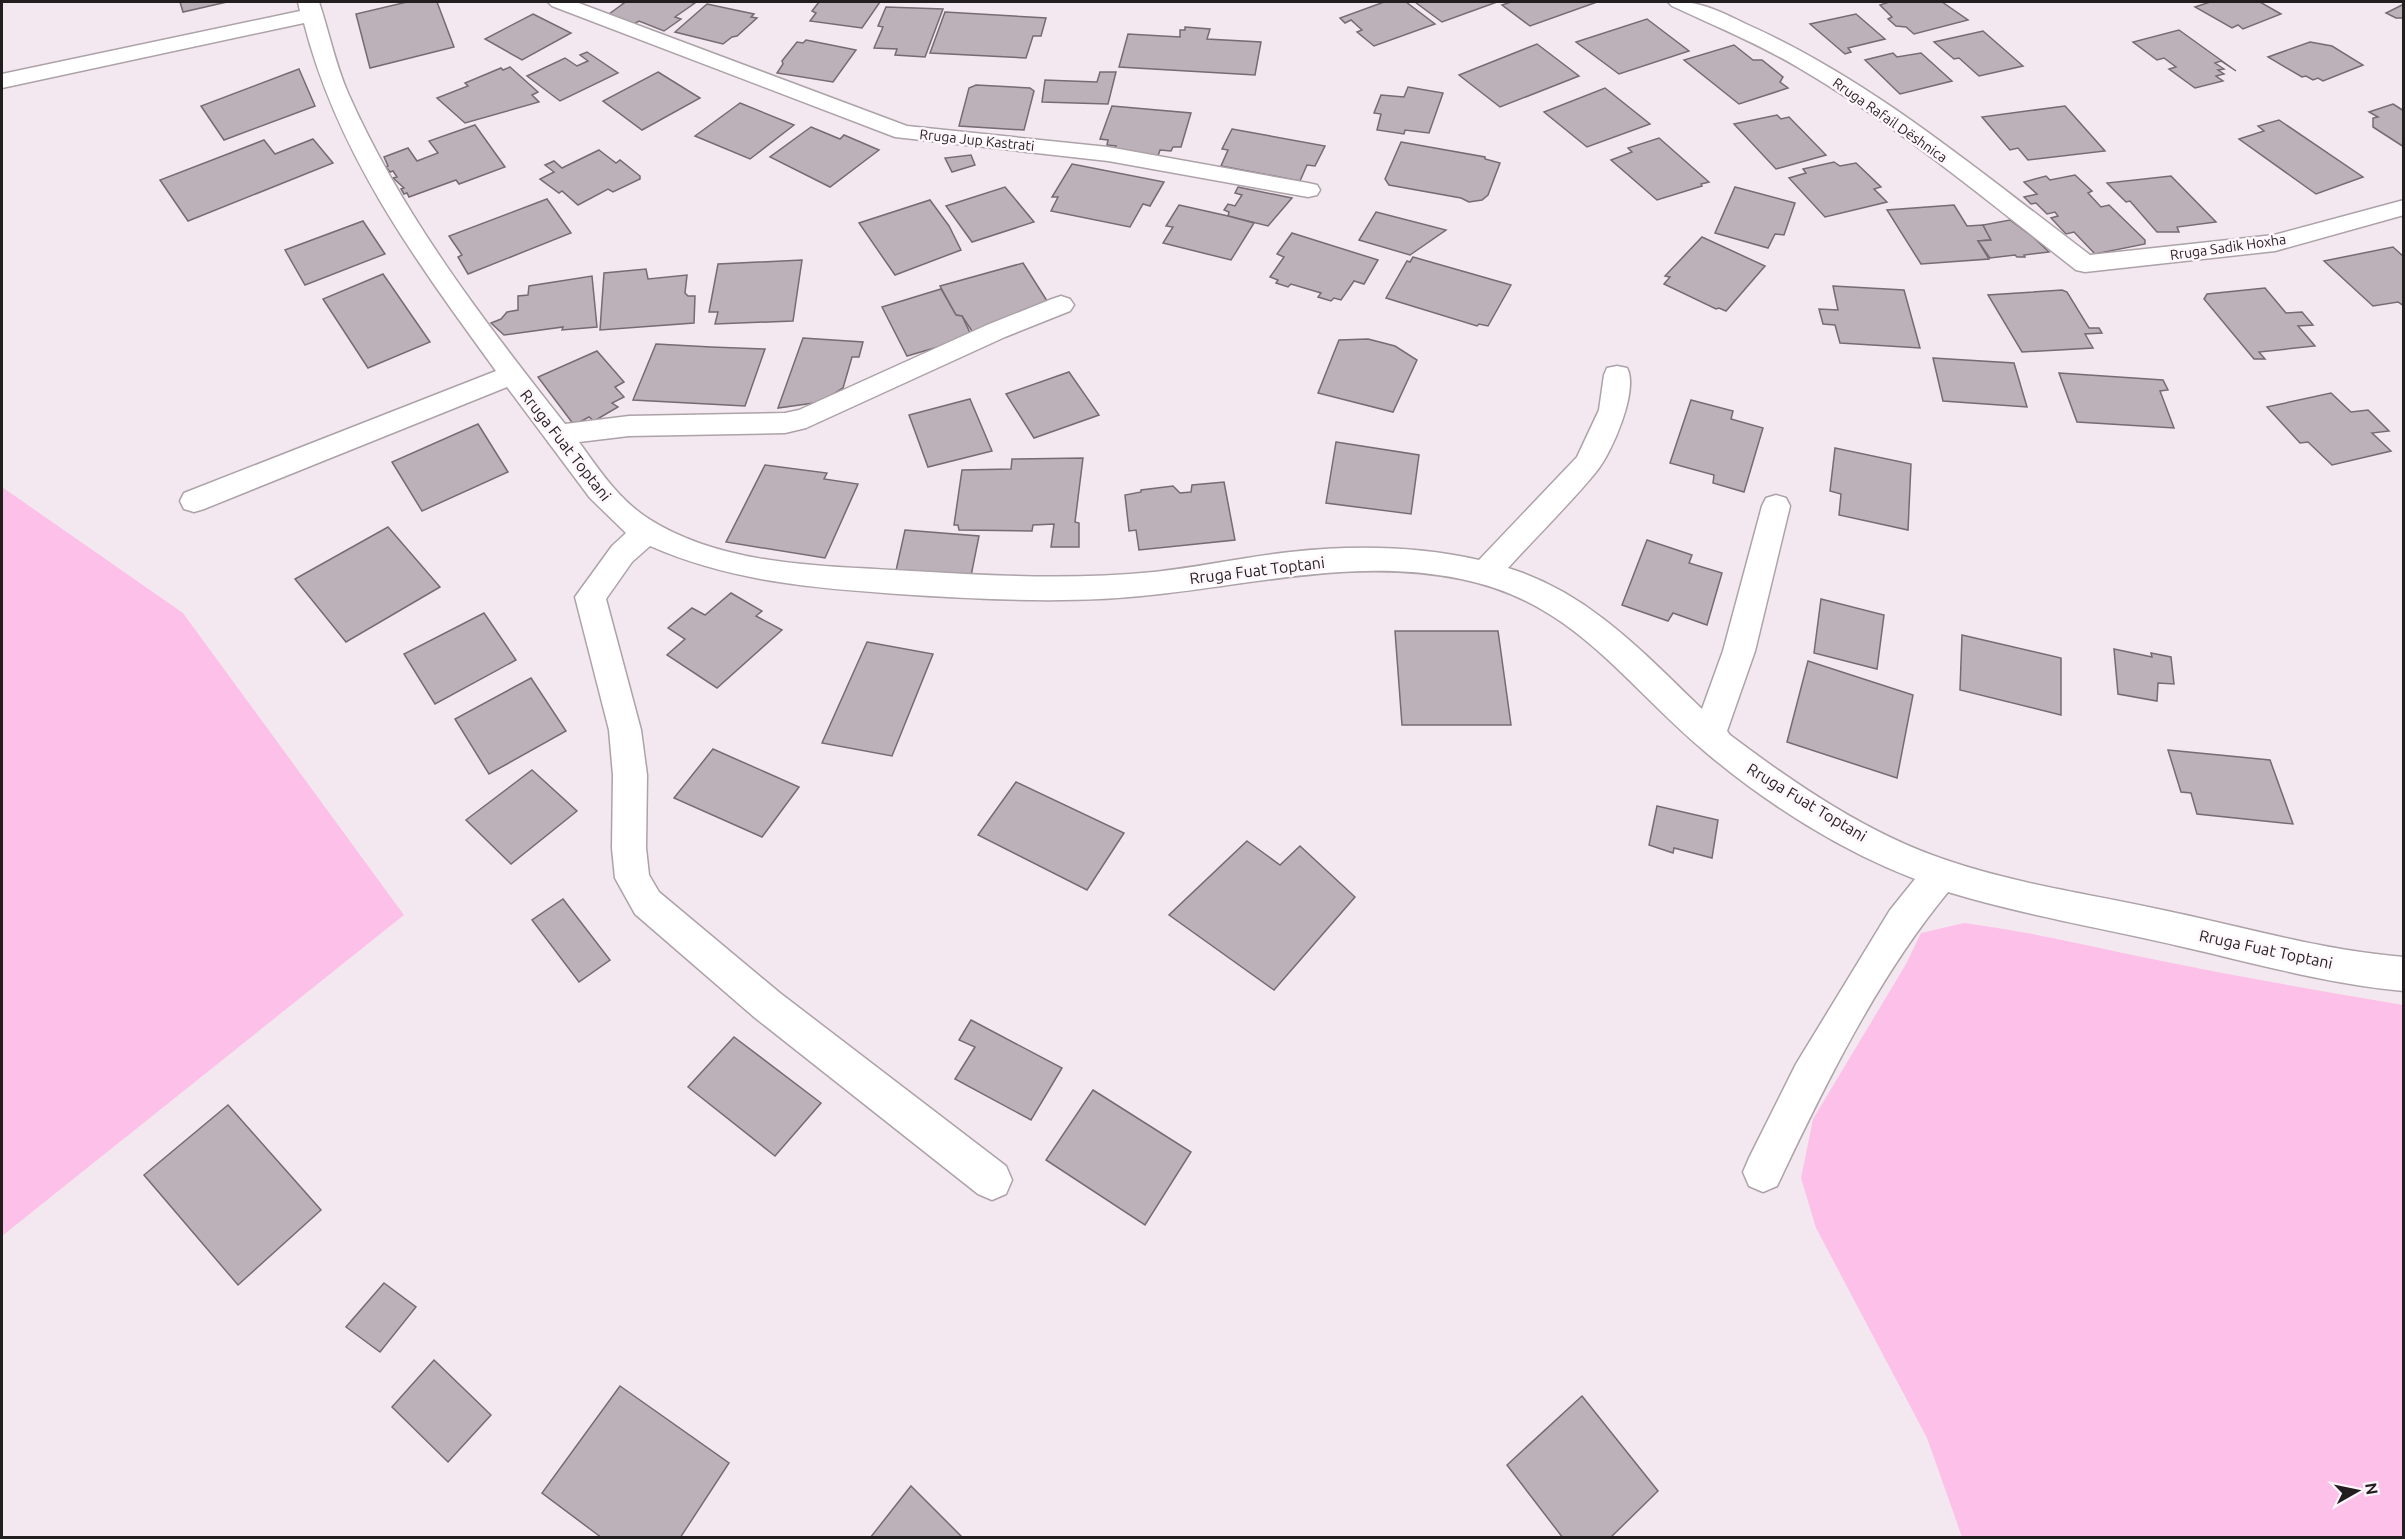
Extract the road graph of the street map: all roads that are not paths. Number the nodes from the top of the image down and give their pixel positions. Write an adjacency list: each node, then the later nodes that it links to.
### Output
1 (559, 2): 5 (street, Rruga Jup Kastrati)
2 (1679, 2): 7 (street, Rruga Rafail Dëshnica)
3 (310, 8): 4 (street); 9 (street, Rruga Fuat Toptani)
4 (2, 81)
5 (1308, 190)
6 (2403, 207): 7 (street, Rruga Sadik Hoxha)
7 (2085, 264)
8 (1061, 305): 11 (street)
9 (512, 375): 11 (street, Rruga Fuat Toptani); 12 (street)
10 (1617, 375): 15 (street)
11 (558, 435): 14 (street, Rruga Fuat Toptani)
12 (194, 501)
13 (1776, 506): 16 (street)
14 (646, 532): 15 (street, Rruga Fuat Toptani); 20 (street)
15 (1486, 572): 16 (street, Rruga Fuat Toptani)
16 (1709, 735): 17 (street, Rruga Fuat Toptani)
17 (1941, 874): 18 (street, Rruga Fuat Toptani); 19 (street)
18 (2403, 974)
19 (1763, 1172)
20 (992, 1180)

